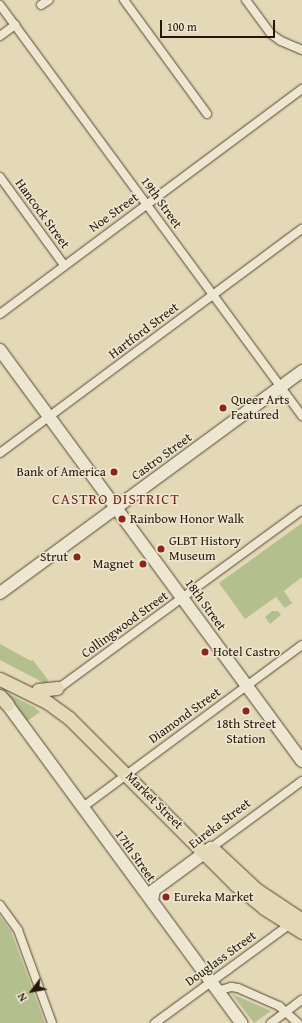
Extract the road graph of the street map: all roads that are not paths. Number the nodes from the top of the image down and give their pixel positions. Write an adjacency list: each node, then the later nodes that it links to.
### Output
1 (49, 0): 5 (street)
2 (124, 0): 10 (street)
3 (246, 0): 8 (street)
4 (0, 5): 6 (street, 19th Street)
5 (41, 5)
6 (15, 25): 7 (street); 12 (street, 19th Street)
7 (0, 36)
8 (302, 50)
9 (302, 89): 12 (street, Noe Street)
10 (208, 114)
11 (0, 177): 14 (street, Hancock Street)
12 (147, 204): 14 (street, Noe Street); 15 (street, 19th Street)
13 (302, 229): 15 (street, Hartford Street)
14 (64, 265): 16 (street, Noe Street)
15 (213, 294): 19 (street, 19th Street); 21 (street, Hartford Street)
16 (0, 314)
17 (0, 350): 21 (street, 18th Street)
18 (302, 371): 19 (street, Castro Street)
19 (280, 387): 20 (street, 19th Street); 23 (street, Castro Street)
20 (302, 416)
21 (50, 417): 22 (street, Hartford Street); 23 (street, 18th Street)
22 (0, 453)
23 (116, 507): 25 (street, Castro Street); 26 (street, 18th Street)
24 (302, 510): 26 (street, Collingwood Street)
25 (0, 593)
26 (182, 598): 30 (street, 18th Street); 31 (street, Collingwood Street)
27 (302, 645): 30 (street, Diamond Street)
28 (0, 671): 32 (main road, Market Street)
29 (0, 679): 35 (main road, Market Street)
30 (246, 686): 34 (street, 18th Street); 35 (street, Diamond Street)
31 (57, 688): 32 (main road)
32 (38, 690): 35 (main road, Market Street)
33 (4, 700): 37 (street, 17th Street)
34 (302, 761)
35 (130, 772): 37 (street, Diamond Street); 38 (main road, Market Street)
36 (302, 781): 38 (street, Eureka Street)
37 (83, 807): 39 (street, 17th Street)
38 (208, 850): 39 (street, Eureka Street); 41 (main road, Market Street)
39 (149, 893): 43 (street, 17th Street)
40 (0, 905): 46 (street)
41 (298, 919): 42 (main road, Market Street); 43 (street, Douglass Street)
42 (302, 932)
43 (214, 986): 45 (street); 47 (street, Douglass Street); 48 (street, 17th Street)
44 (302, 1000): 45 (street)
45 (287, 1011): 49 (street); 50 (street)
46 (52, 1023)
47 (155, 1023)
48 (241, 1023)
49 (271, 1023)
50 (298, 1023)

